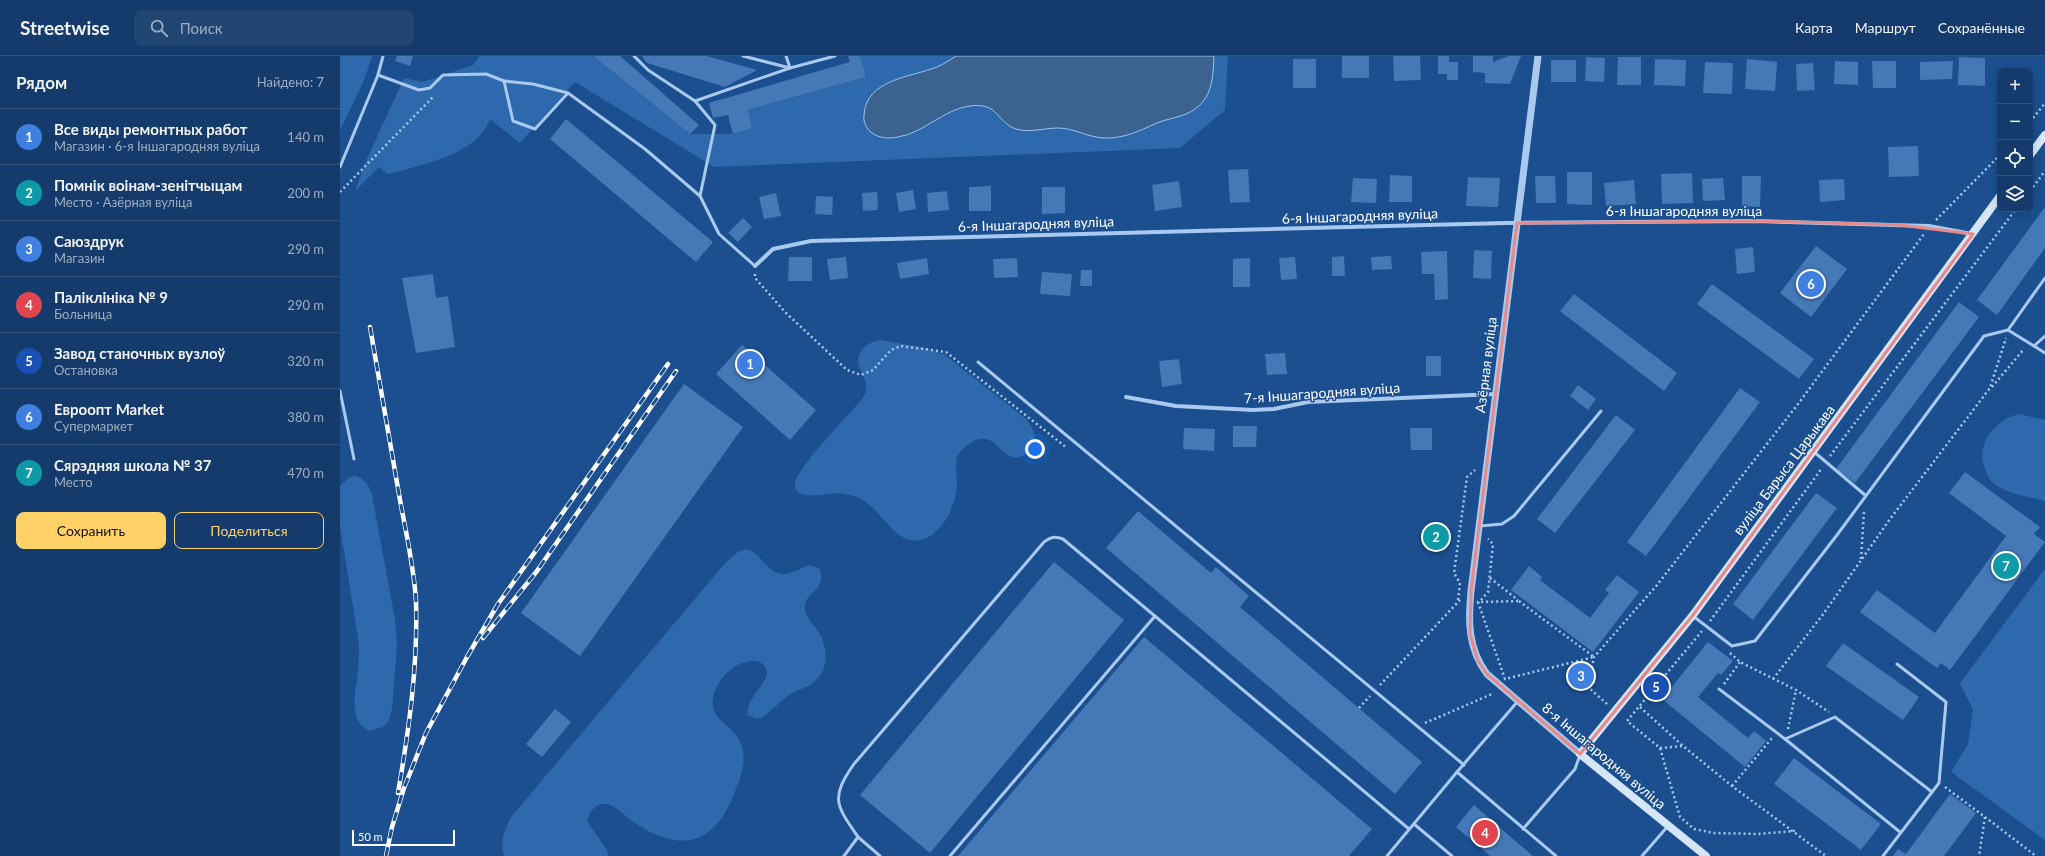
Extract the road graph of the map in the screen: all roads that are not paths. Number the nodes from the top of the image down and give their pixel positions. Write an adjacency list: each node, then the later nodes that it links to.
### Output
1 (383, 56): 8 (lane)
2 (634, 56): 11 (lane)
3 (743, 56): 7 (lane)
4 (786, 56): 7 (lane)
5 (835, 56): 7 (lane)
6 (1538, 56): 19 (street, Азёрная вуліца)
7 (790, 68): 11 (lane)
8 (378, 75): 9 (lane); 13 (lane)
9 (504, 80): 10 (lane); 10 (lane)
10 (568, 93): 17 (lane)
11 (695, 101): 17 (lane)
12 (2045, 135): 14 (main road)
13 (346, 151): 15 (lane); 16 (lane)
14 (2033, 151)
15 (340, 152)
16 (340, 167)
17 (700, 196): 21 (lane)
18 (1997, 200): 20 (main road, вуліца Барыса Царыкава)
19 (1517, 223): 20 (street, 6-я Іншагародняя вуліца); 21 (street, 6-я Іншагародняя вуліца); 29 (street, Азёрная вуліца)
20 (1972, 234): 32 (main road, вуліца Барыса Царыкава)
21 (755, 266)
22 (2045, 278): 23 (lane)
23 (2008, 330): 25 (lane); 34 (lane)
24 (2045, 336): 25 (lane)
25 (2034, 346): 26 (lane)
26 (2045, 353)
27 (978, 362): 44 (lane)
28 (340, 391): 33 (lane)
29 (1496, 394): 30 (street, 7-я Іншагародняя вуліца); 35 (street, Азёрная вуліца)
30 (1126, 397)
31 (1601, 411): 35 (lane)
32 (1813, 452): 34 (lane); 36 (main road, вуліца Барыса Царыкава)
33 (354, 459)
34 (1865, 495): 36 (lane)
35 (1480, 526): 39 (street, Азёрная вуліца)
36 (1693, 615): 43 (main road, вуліца Барыса Царыкава)
37 (1155, 616): 49 (lane); 52 (lane); 55 (lane)
38 (1897, 664): 46 (lane)
39 (1487, 674): 41 (street, 8-я Іншагародняя вуліца)
40 (1719, 689): 42 (lane)
41 (1518, 702): 43 (street, 8-я Іншагародняя вуліца); 44 (lane)
42 (1785, 739): 46 (lane); 51 (lane)
43 (1580, 754): 48 (main road, 8-я Іншагародняя вуліца); 50 (lane)
44 (1464, 765): 45 (lane)
45 (1457, 772): 47 (lane); 50 (lane)
46 (1932, 792): 51 (lane)
47 (1414, 824): 49 (lane); 57 (lane)
48 (1668, 826): 59 (lane); 60 (main road, 8-я Іншагародняя вуліца)
49 (1409, 829): 56 (lane)
50 (1523, 829): 58 (lane)
51 (1900, 832): 61 (lane)
52 (858, 837): 53 (lane); 54 (lane)
53 (844, 856)
54 (880, 856)
55 (950, 856)
56 (1387, 856)
57 (1452, 856)
58 (1556, 856)
59 (1642, 856)
60 (1706, 856)
61 (1883, 856)

